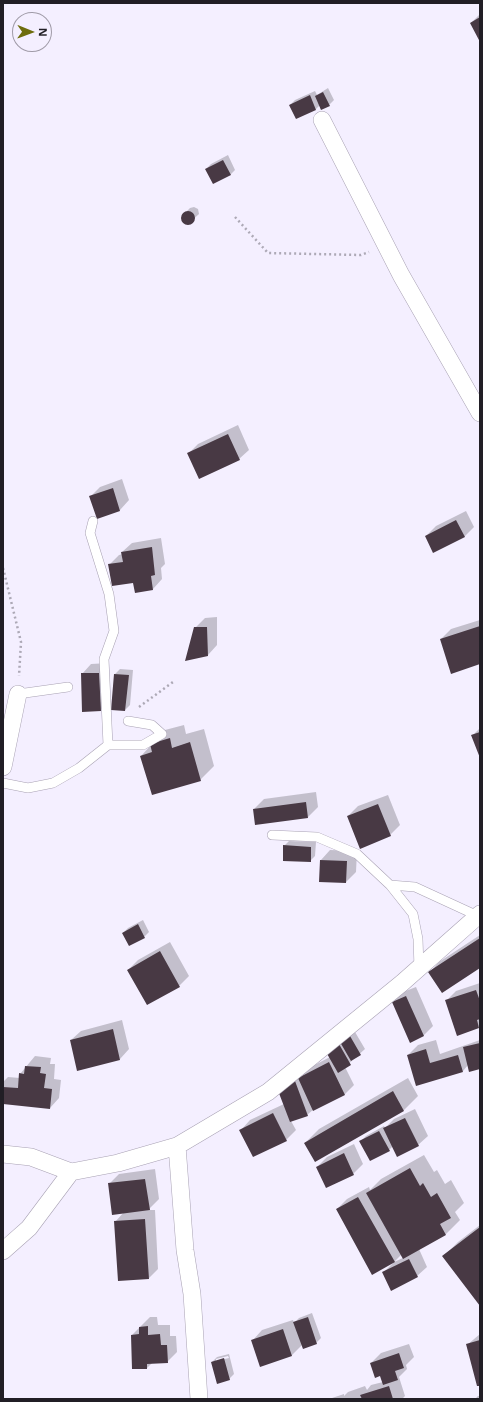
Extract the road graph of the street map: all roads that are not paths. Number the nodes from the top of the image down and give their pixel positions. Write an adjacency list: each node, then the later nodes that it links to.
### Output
1 (322, 120): 2 (street)
2 (480, 413)
3 (93, 522): 7 (lane)
4 (68, 687): 5 (lane)
5 (18, 694): 8 (street)
6 (128, 720): 7 (lane)
7 (108, 745): 9 (lane)
8 (3, 767)
9 (3, 783)
10 (272, 834): 11 (lane)
11 (390, 885): 12 (lane); 13 (lane)
12 (479, 915): 13 (street)
13 (419, 968): 14 (street)
14 (177, 1146): 16 (street); 18 (street)
15 (3, 1154): 16 (street)
16 (71, 1172): 17 (street)
17 (3, 1251)
18 (199, 1399)

